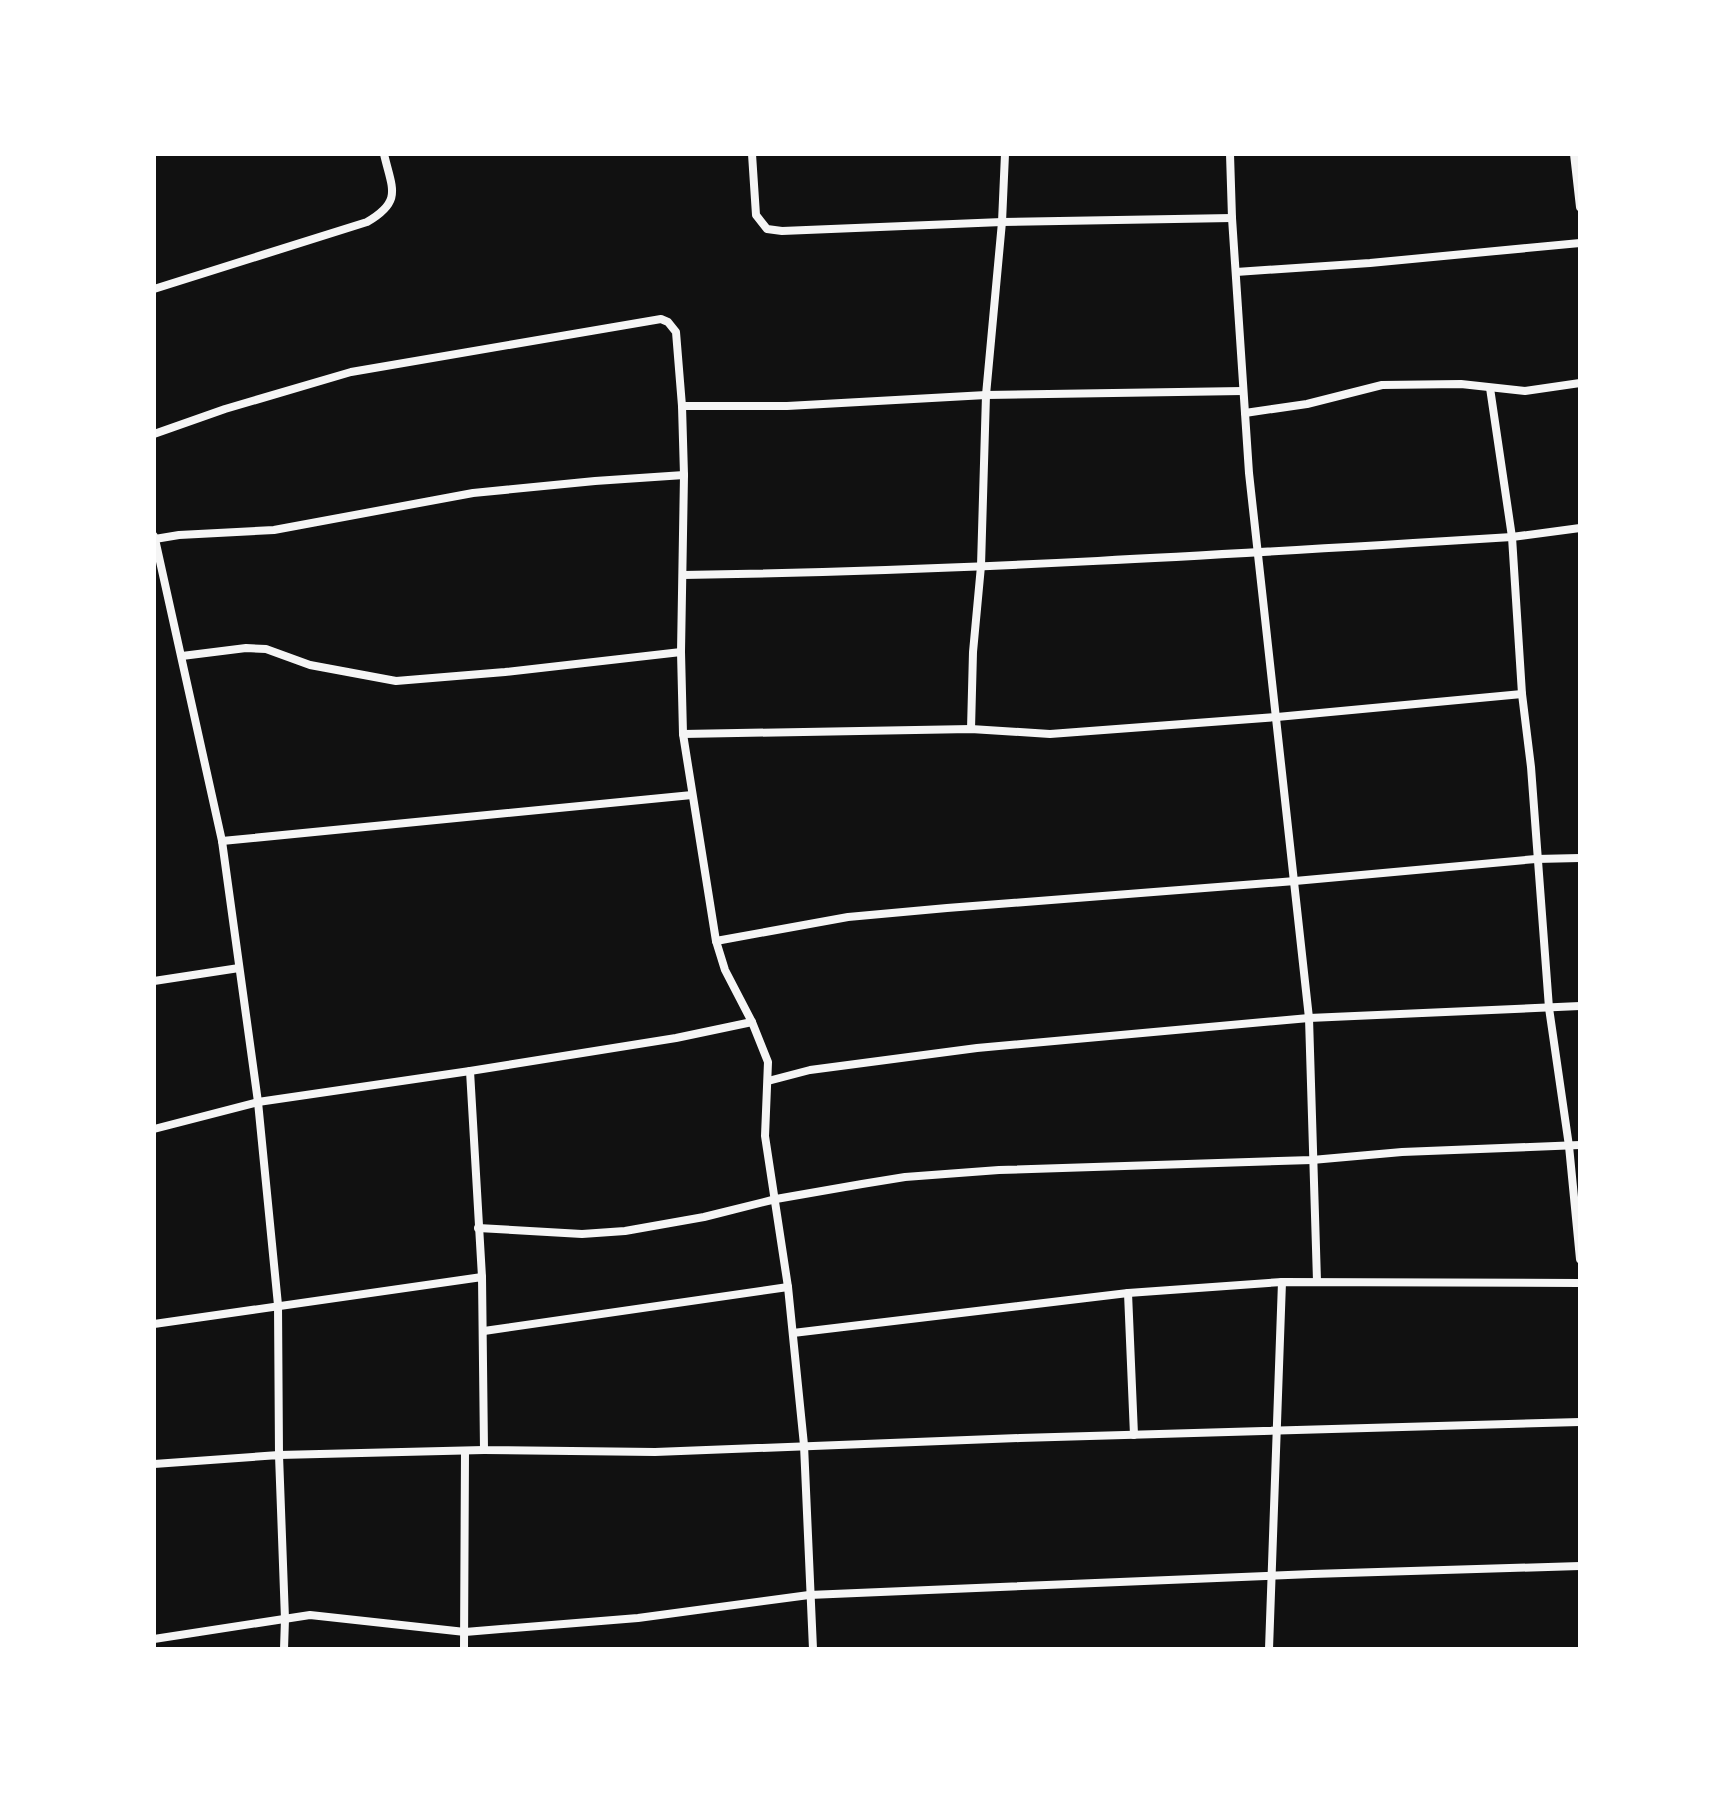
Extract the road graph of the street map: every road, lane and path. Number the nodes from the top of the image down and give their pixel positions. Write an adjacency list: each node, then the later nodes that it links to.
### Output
1 (384, 154): 12 (street)
2 (752, 154): 9 (street)
3 (1005, 154): 9 (street)
4 (1230, 154): 8 (street)
5 (1574, 154): 6 (street)
6 (1578, 175): 7 (street)
7 (1580, 207)
8 (1232, 218): 9 (street); 11 (street)
9 (1002, 222): 16 (street)
10 (1580, 243): 11 (street)
11 (1236, 272): 15 (street)
12 (154, 289)
13 (1580, 383): 14 (street)
14 (1490, 388): 18 (street); 23 (street)
15 (1243, 391): 16 (street); 18 (street)
16 (986, 395): 17 (street); 25 (street)
17 (682, 406): 19 (street); 20 (street)
18 (1245, 413): 24 (street)
19 (154, 434)
20 (684, 475): 22 (street); 26 (street)
21 (1580, 528): 23 (street)
22 (155, 537): 28 (street)
23 (1512, 537): 24 (street); 29 (street)
24 (1259, 553): 25 (street); 30 (street)
25 (981, 566): 26 (street); 31 (street)
26 (683, 575): 27 (street)
27 (681, 652): 28 (street); 32 (street)
28 (182, 656): 34 (street)
29 (1522, 694): 30 (street); 36 (street)
30 (1277, 717): 31 (street); 37 (street)
31 (971, 729): 32 (street)
32 (683, 734): 33 (street)
33 (692, 795): 34 (street); 38 (street)
34 (222, 841): 39 (street)
35 (1580, 858): 36 (street)
36 (1536, 859): 37 (street); 42 (street)
37 (1295, 881): 38 (street); 43 (street)
38 (716, 941): 44 (street)
39 (239, 968): 40 (street); 47 (street)
40 (154, 981)
41 (1580, 1006): 42 (street)
42 (1549, 1008): 43 (street); 50 (street)
43 (1309, 1018): 46 (street); 51 (street)
44 (752, 1022): 45 (street); 46 (street)
45 (470, 1071): 47 (street); 53 (street)
46 (768, 1081): 52 (street)
47 (258, 1102): 48 (street); 61 (street)
48 (154, 1129)
49 (1580, 1145): 50 (street)
50 (1569, 1146): 51 (street); 54 (street)
51 (1312, 1160): 52 (street); 56 (street)
52 (776, 1199): 53 (street); 59 (street)
53 (478, 1228): 55 (street)
54 (1580, 1259)
55 (482, 1277): 61 (street); 63 (street)
56 (1317, 1281): 57 (street); 58 (street)
57 (1282, 1282): 60 (street); 66 (street)
58 (1580, 1283)
59 (788, 1287): 63 (street); 64 (street)
60 (1128, 1293): 64 (street); 67 (street)
61 (278, 1305): 62 (street); 71 (street)
62 (154, 1324)
63 (484, 1331): 69 (street)
64 (793, 1333): 68 (street)
65 (1580, 1422): 66 (street)
66 (1278, 1430): 67 (street); 74 (street)
67 (1134, 1435): 68 (street)
68 (804, 1445): 69 (street); 75 (street)
69 (484, 1450): 70 (street)
70 (465, 1452): 71 (street); 77 (street)
71 (279, 1455): 72 (street); 76 (street)
72 (154, 1464)
73 (1580, 1566): 74 (street)
74 (1273, 1576): 75 (street); 82 (street)
75 (809, 1595): 77 (street); 81 (street)
76 (285, 1619): 77 (street); 78 (street); 79 (street)
77 (465, 1632): 80 (street)
78 (154, 1639)
79 (284, 1649)
80 (464, 1649)
81 (813, 1649)
82 (1269, 1649)

